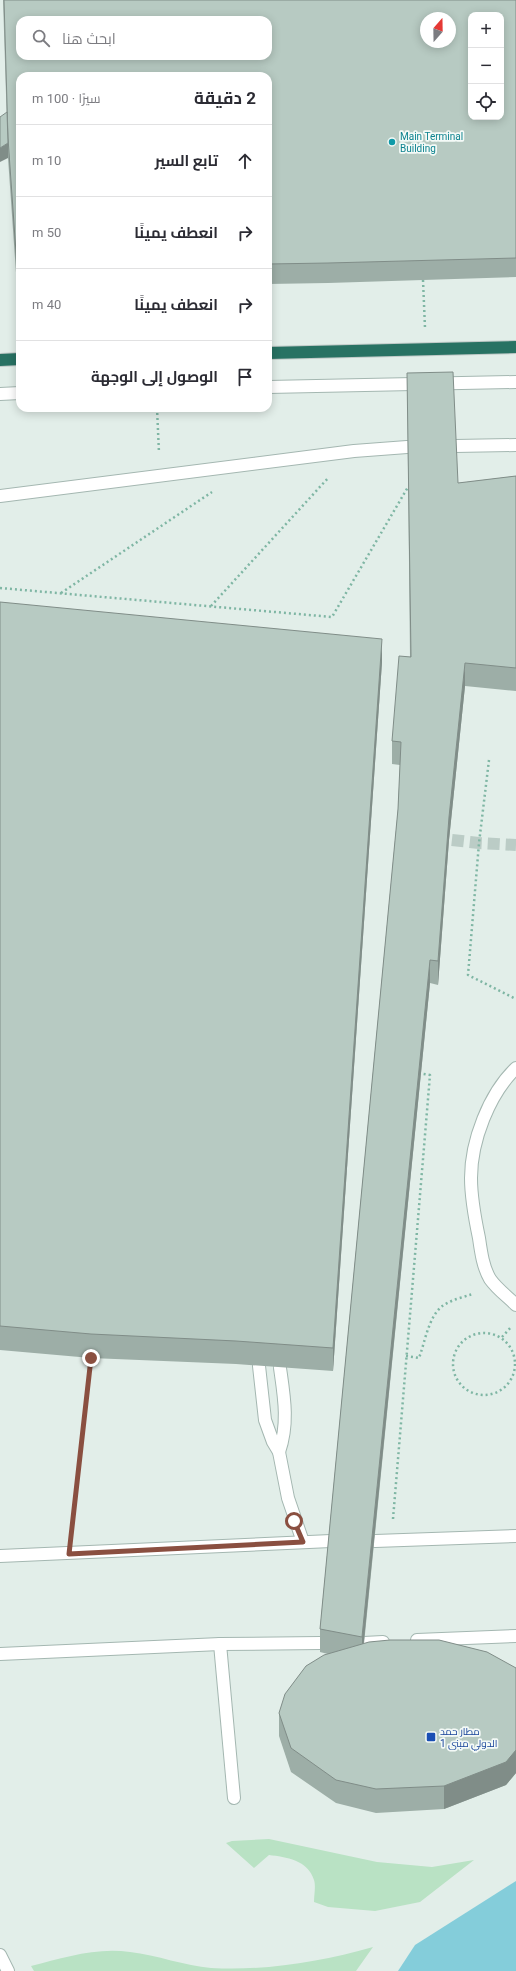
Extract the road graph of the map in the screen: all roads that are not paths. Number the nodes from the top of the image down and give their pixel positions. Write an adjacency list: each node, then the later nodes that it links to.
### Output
1 (516, 347): 2 (highway, bridge)
2 (272, 353)
3 (16, 359): 4 (highway)
4 (0, 360)
5 (516, 382): 6 (lane)
6 (272, 387)
7 (16, 393): 8 (lane)
8 (0, 394)
9 (516, 445): 10 (lane)
10 (455, 446)
11 (407, 447): 12 (lane)
12 (0, 496)
13 (516, 1068): 14 (lane)
14 (516, 1305)
15 (259, 1366): 17 (lane)
16 (280, 1368): 17 (lane)
17 (280, 1452): 21 (lane)
18 (516, 1536): 20 (lane)
19 (331, 1541): 21 (lane)
20 (375, 1541)
21 (303, 1542): 22 (lane)
22 (0, 1556)
23 (516, 1636): 25 (lane)
24 (321, 1643): 26 (lane)
25 (364, 1643)
26 (220, 1644): 27 (lane); 28 (lane)
27 (0, 1654)
28 (234, 1798)
29 (0, 1955): 30 (lane)
30 (8, 1971)

